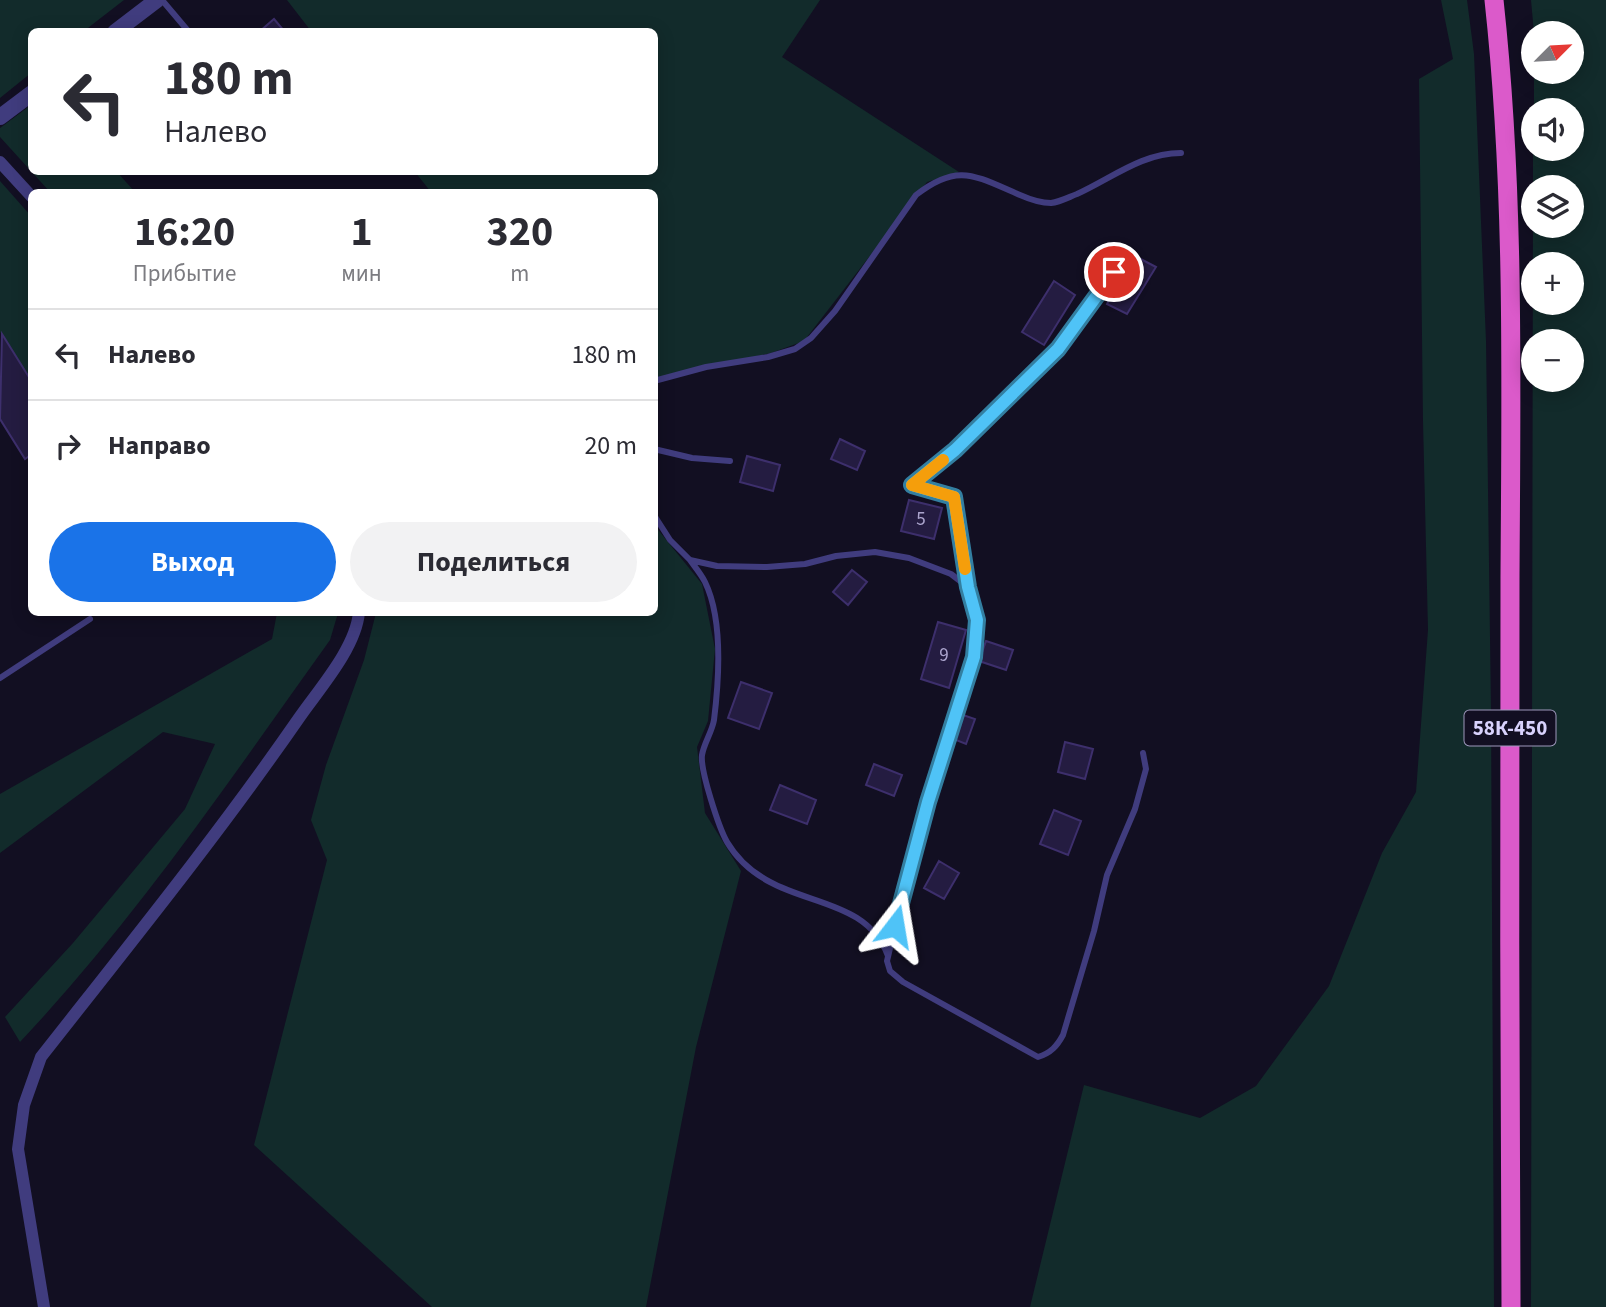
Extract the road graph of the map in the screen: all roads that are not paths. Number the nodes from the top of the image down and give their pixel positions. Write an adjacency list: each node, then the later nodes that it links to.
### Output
1 (157, 0): 4 (street)
2 (162, 0): 5 (lane)
3 (1494, 0): 24 (highway, 58К-450)
4 (119, 28)
5 (186, 28)
6 (28, 96): 7 (street)
7 (0, 117)
8 (1181, 153): 12 (lane)
9 (0, 162): 10 (street)
10 (28, 193)
11 (1131, 251): 17 (lane)
12 (658, 380)
13 (658, 450): 14 (lane)
14 (730, 461)
15 (658, 521): 16 (lane)
16 (691, 560): 17 (lane); 22 (lane)
17 (968, 587): 22 (lane)
18 (359, 616): 23 (street)
19 (90, 620): 20 (lane)
20 (0, 678)
21 (1143, 753): 22 (lane)
22 (888, 956)
23 (44, 1307)
24 (1511, 1307)

